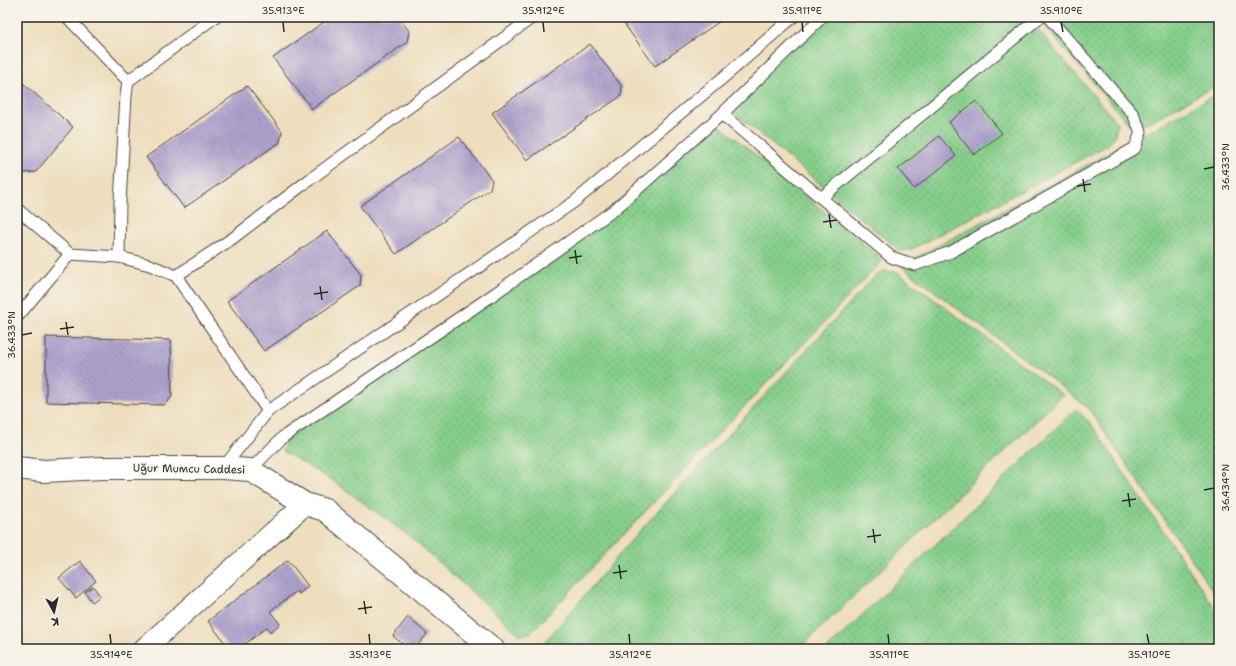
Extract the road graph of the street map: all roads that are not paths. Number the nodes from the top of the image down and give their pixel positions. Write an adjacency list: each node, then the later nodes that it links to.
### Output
1 (67, 17): 8 (lane)
2 (214, 17): 8 (lane)
3 (533, 17): 14 (lane)
4 (792, 17): 16 (lane)
5 (822, 17): 9 (lane)
6 (1040, 17): 10 (lane)
7 (1048, 17): 10 (lane)
8 (128, 81): 13 (lane)
9 (722, 114): 10 (lane); 19 (lane)
10 (821, 198)
11 (17, 209): 12 (lane)
12 (70, 254): 13 (lane); 15 (lane)
13 (119, 257): 14 (lane)
14 (176, 276): 16 (lane)
15 (19, 315)
16 (268, 411): 18 (lane)
17 (17, 468): 18 (street, Uğur Mumcu Caddesi)
18 (223, 468): 19 (street, Uğur Mumcu Caddesi)
19 (250, 470): 20 (street, Uğur Mumcu Caddesi)
20 (305, 504): 21 (street); 22 (street, Uğur Mumcu Caddesi)
21 (144, 649)
22 (493, 649)

